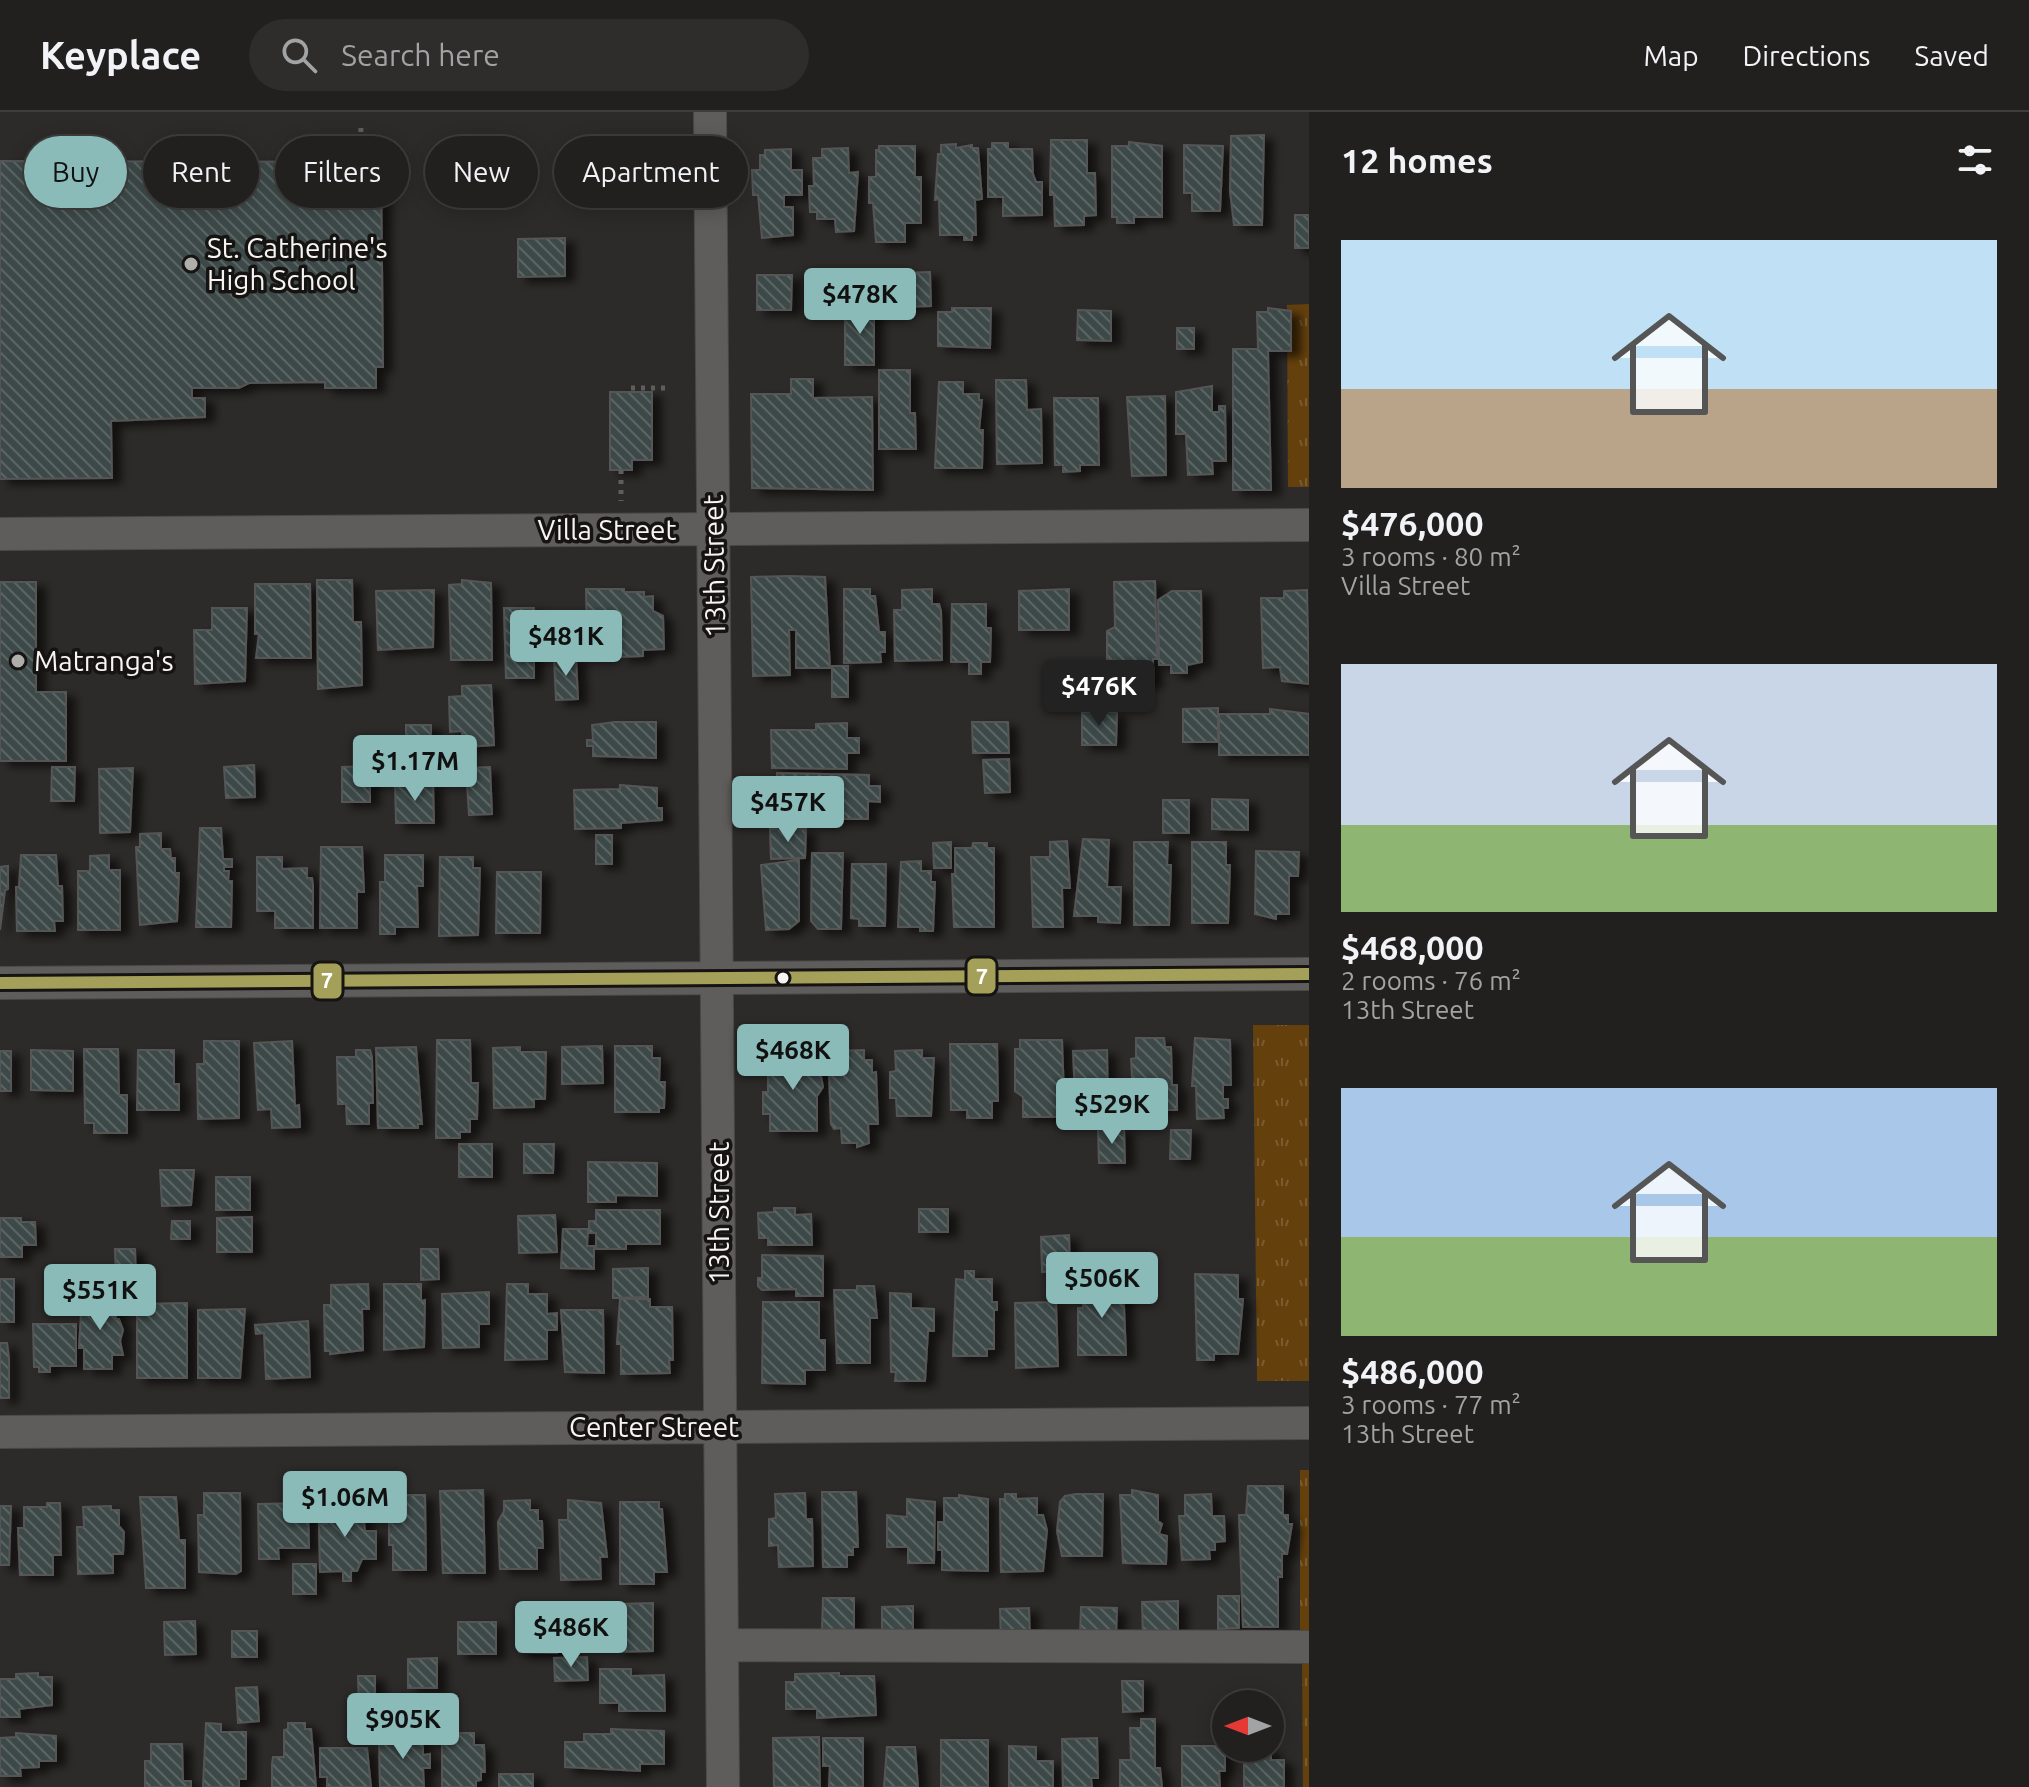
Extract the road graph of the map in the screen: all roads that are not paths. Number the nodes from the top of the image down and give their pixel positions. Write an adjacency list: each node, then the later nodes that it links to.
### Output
1 (710, 112): 3 (street, 13th Street)
2 (1309, 525): 3 (street, Villa Street)
3 (714, 529): 4 (street, Villa Street); 6 (street, 13th Street)
4 (0, 534)
5 (1309, 974): 6 (street)
6 (717, 978): 7 (street); 9 (street, 13th Street)
7 (0, 983)
8 (1309, 1423): 9 (street, Center Street)
9 (720, 1427): 10 (street, Center Street); 11 (street, 13th Street)
10 (0, 1432)
11 (722, 1645): 12 (street); 13 (street, 13th Street)
12 (1309, 1647)
13 (723, 1787)

